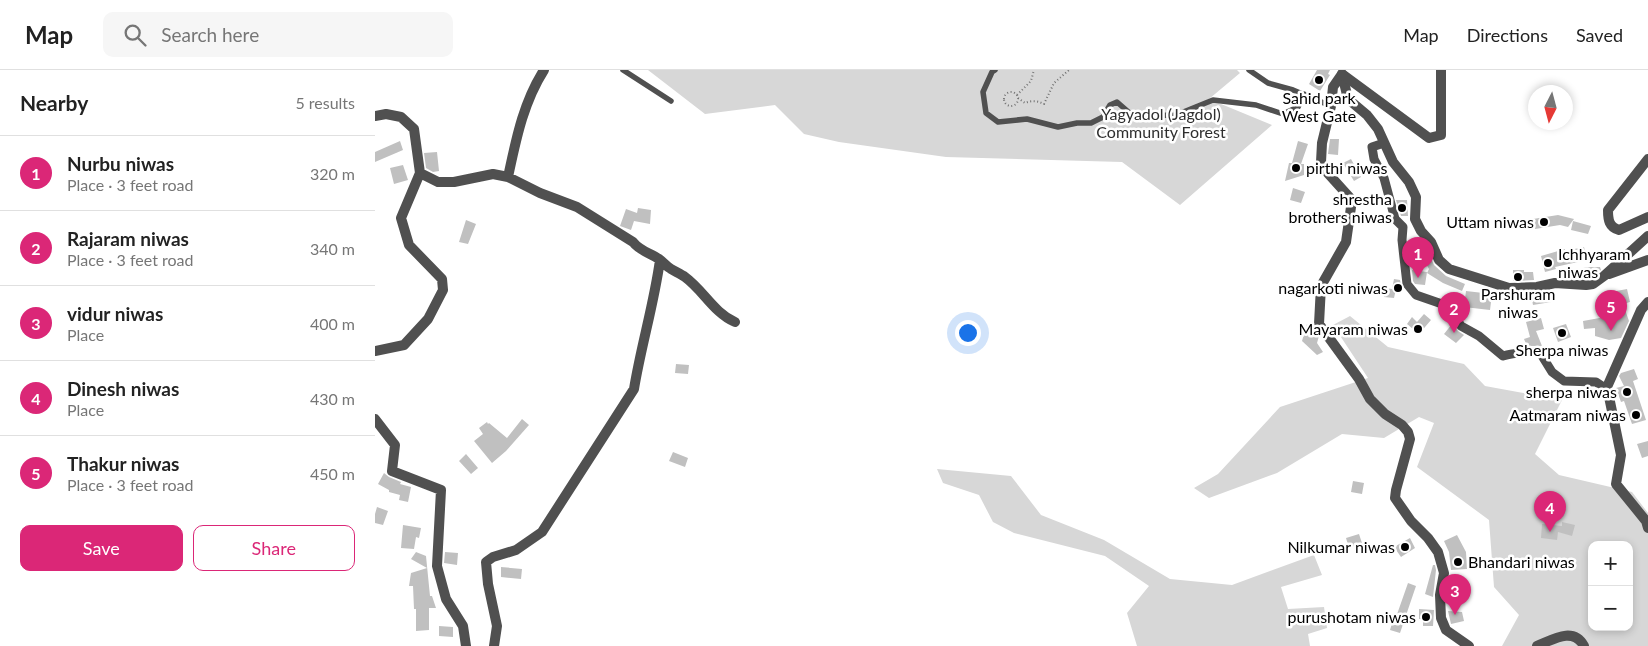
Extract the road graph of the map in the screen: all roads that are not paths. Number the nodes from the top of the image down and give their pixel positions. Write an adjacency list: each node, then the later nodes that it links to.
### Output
1 (544, 70): 14 (street)
2 (623, 70): 8 (lane)
3 (995, 70): 7 (lane)
4 (1249, 70): 7 (lane)
5 (1441, 70): 6 (street)
6 (1342, 74): 9 (street); 11 (street)
7 (1304, 94): 9 (lane)
8 (671, 101)
9 (1331, 106): 28 (street)
10 (375, 116): 13 (street)
11 (1384, 143): 19 (street); 23 (street)
12 (1648, 160): 15 (street)
13 (420, 173): 14 (street); 22 (street)
14 (508, 177): 17 (street)
15 (1648, 217)
16 (1648, 236): 19 (street)
17 (660, 260): 21 (street); 27 (street)
18 (1648, 260): 19 (street)
19 (1604, 276)
20 (1648, 302): 23 (street)
21 (735, 322)
22 (375, 351)
23 (1608, 390): 25 (street)
24 (375, 420): 26 (street)
25 (1648, 528)
26 (466, 646)
27 (494, 646)
28 (1469, 646)
29 (1537, 646): 30 (street)
30 (1584, 646)

